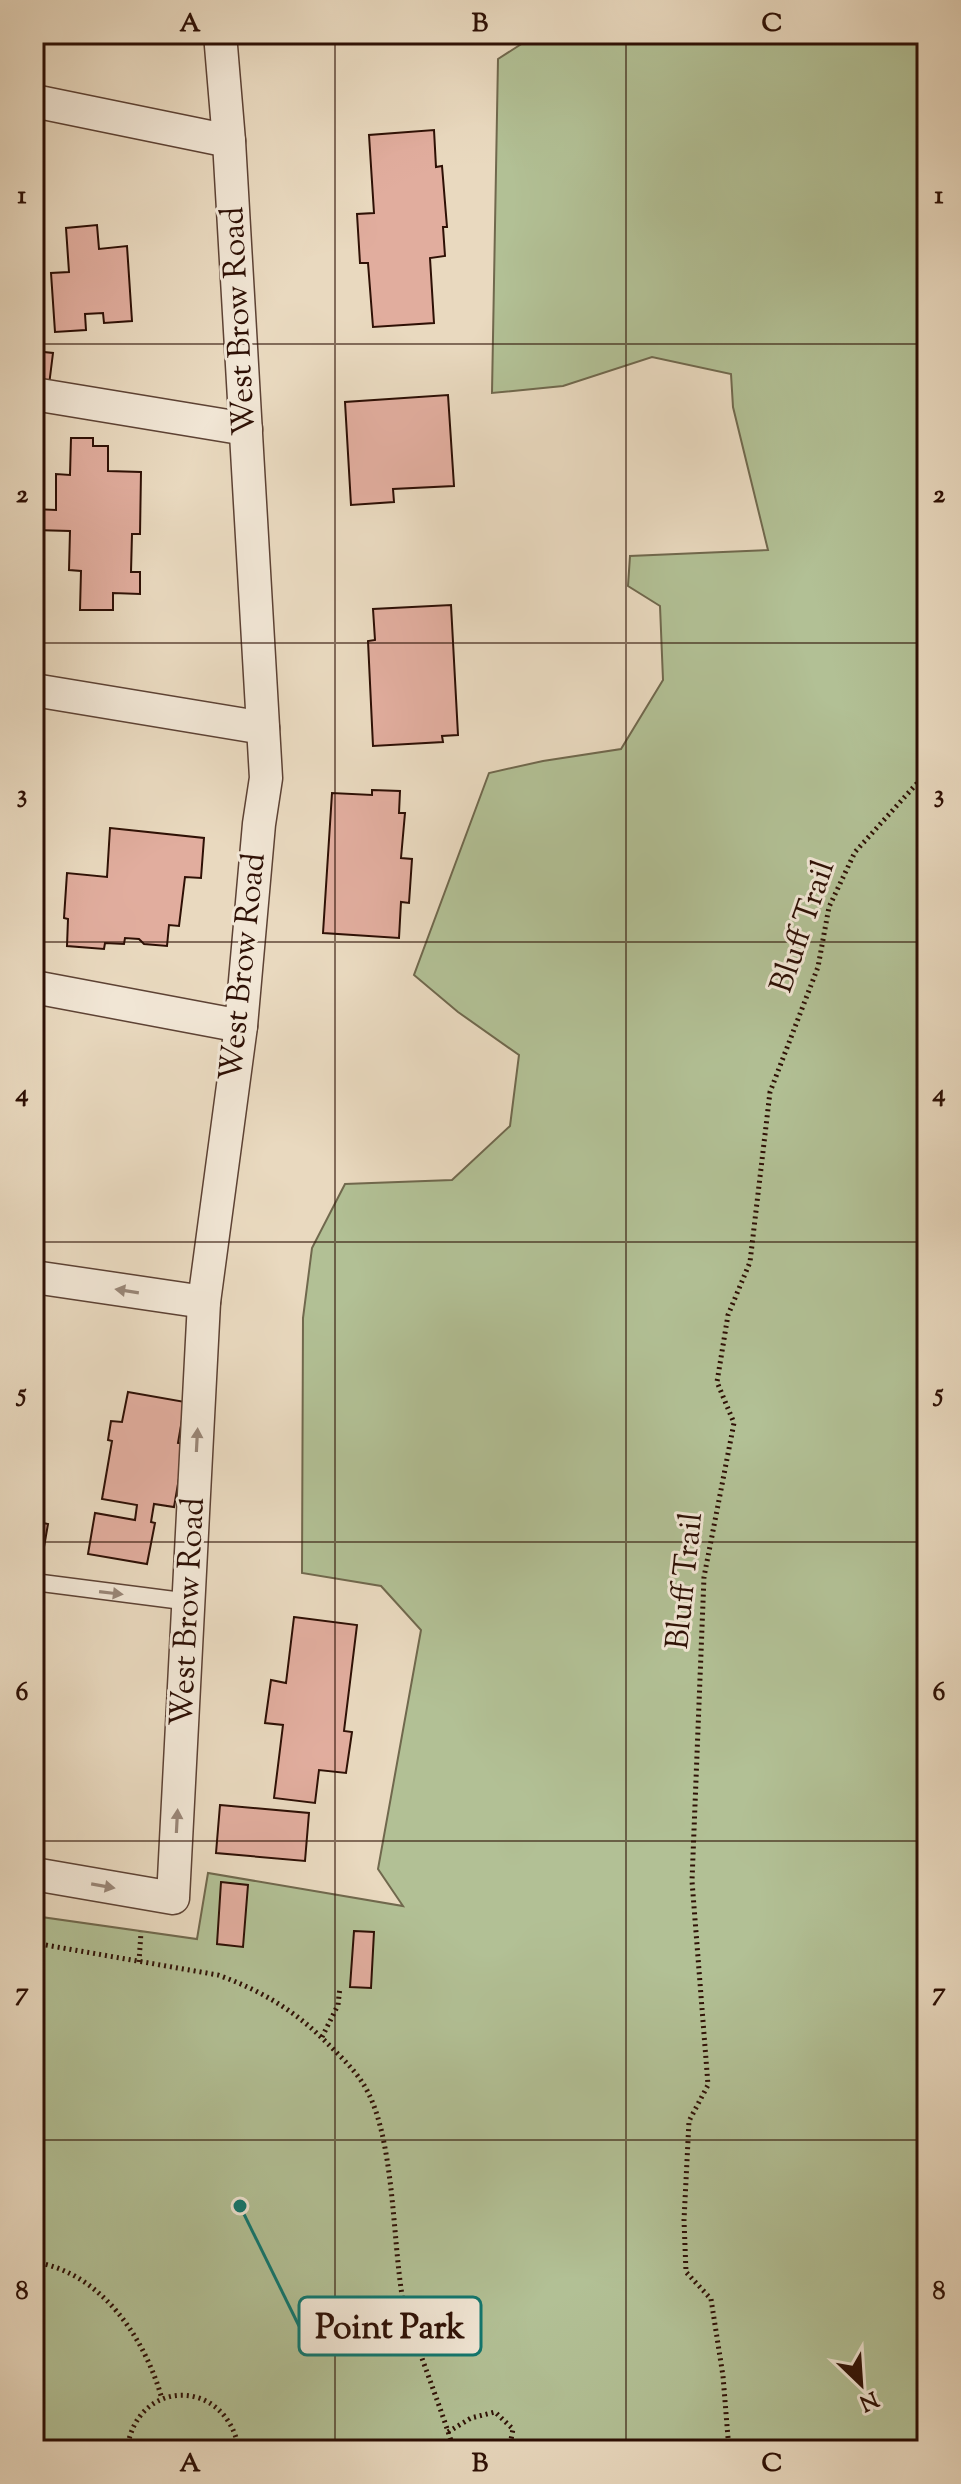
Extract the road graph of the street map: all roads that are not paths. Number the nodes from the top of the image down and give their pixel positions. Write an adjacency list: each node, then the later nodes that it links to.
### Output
1 (220, 34): 3 (street, West Brow Road)
2 (34, 101): 3 (street)
3 (229, 141): 5 (street, West Brow Road)
4 (34, 394): 5 (street)
5 (246, 429): 7 (street, West Brow Road)
6 (34, 690): 7 (street)
7 (263, 728): 9 (street, West Brow Road)
8 (34, 987): 9 (street)
9 (241, 1026): 11 (street, West Brow Road)
10 (34, 1277): 11 (street, one-way to 10)
11 (204, 1302): 13 (street, West Brow Road, one-way to 11)
12 (34, 1582): 13 (lane, one-way to 13)
13 (190, 1602): 14 (street, West Brow Road, one-way to 13)
14 (34, 1874)

